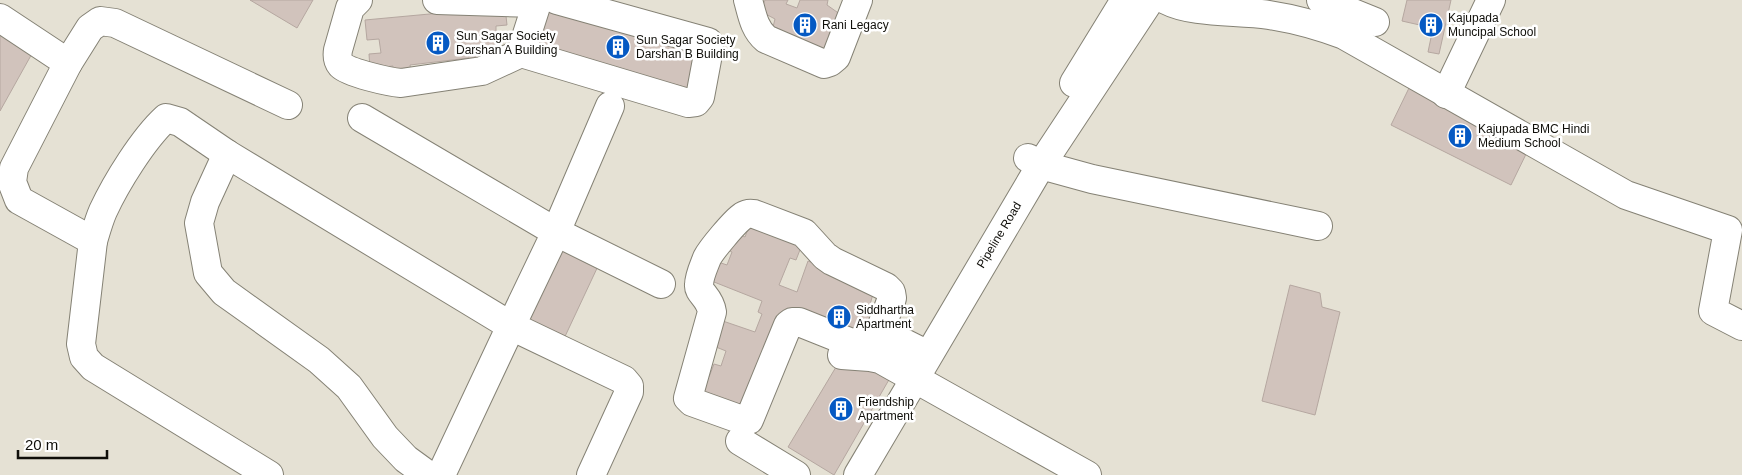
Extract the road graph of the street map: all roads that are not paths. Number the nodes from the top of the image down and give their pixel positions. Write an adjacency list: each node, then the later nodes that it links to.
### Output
1 (358, 0): 14 (street)
2 (437, 0): 9 (street)
3 (748, 0): 4 (street)
4 (858, 0)
5 (1150, 0): 21 (street, Pipeline Road)
6 (1166, 0): 11 (street)
7 (1322, 0): 13 (street)
8 (1490, 0): 16 (street)
9 (544, 1): 14 (street); 14 (street)
10 (1114, 3): 21 (street)
11 (1283, 9): 13 (street)
12 (0, 18): 15 (street)
13 (1374, 23): 16 (street)
14 (521, 53)
15 (68, 63): 17 (street); 24 (street)
16 (1446, 94): 27 (street)
17 (288, 105)
18 (610, 106): 23 (street)
19 (362, 118): 23 (street)
20 (227, 154): 24 (street); 26 (street); 33 (street)
21 (1035, 162): 22 (street); 30 (street, Pipeline Road)
22 (1318, 226)
23 (556, 232): 25 (street); 26 (street)
24 (93, 241): 32 (street)
25 (661, 284)
26 (511, 326): 34 (street); 35 (street)
27 (1742, 326)
28 (880, 331): 28 (street); 30 (street)
29 (842, 356): 30 (street)
30 (917, 364): 37 (street); 38 (street, Pipeline Road); 39 (street)
31 (740, 441): 36 (street)
32 (269, 475)
33 (428, 475)
34 (440, 475)
35 (591, 475)
36 (796, 475)
37 (846, 475)
38 (858, 475)
39 (1087, 475)

